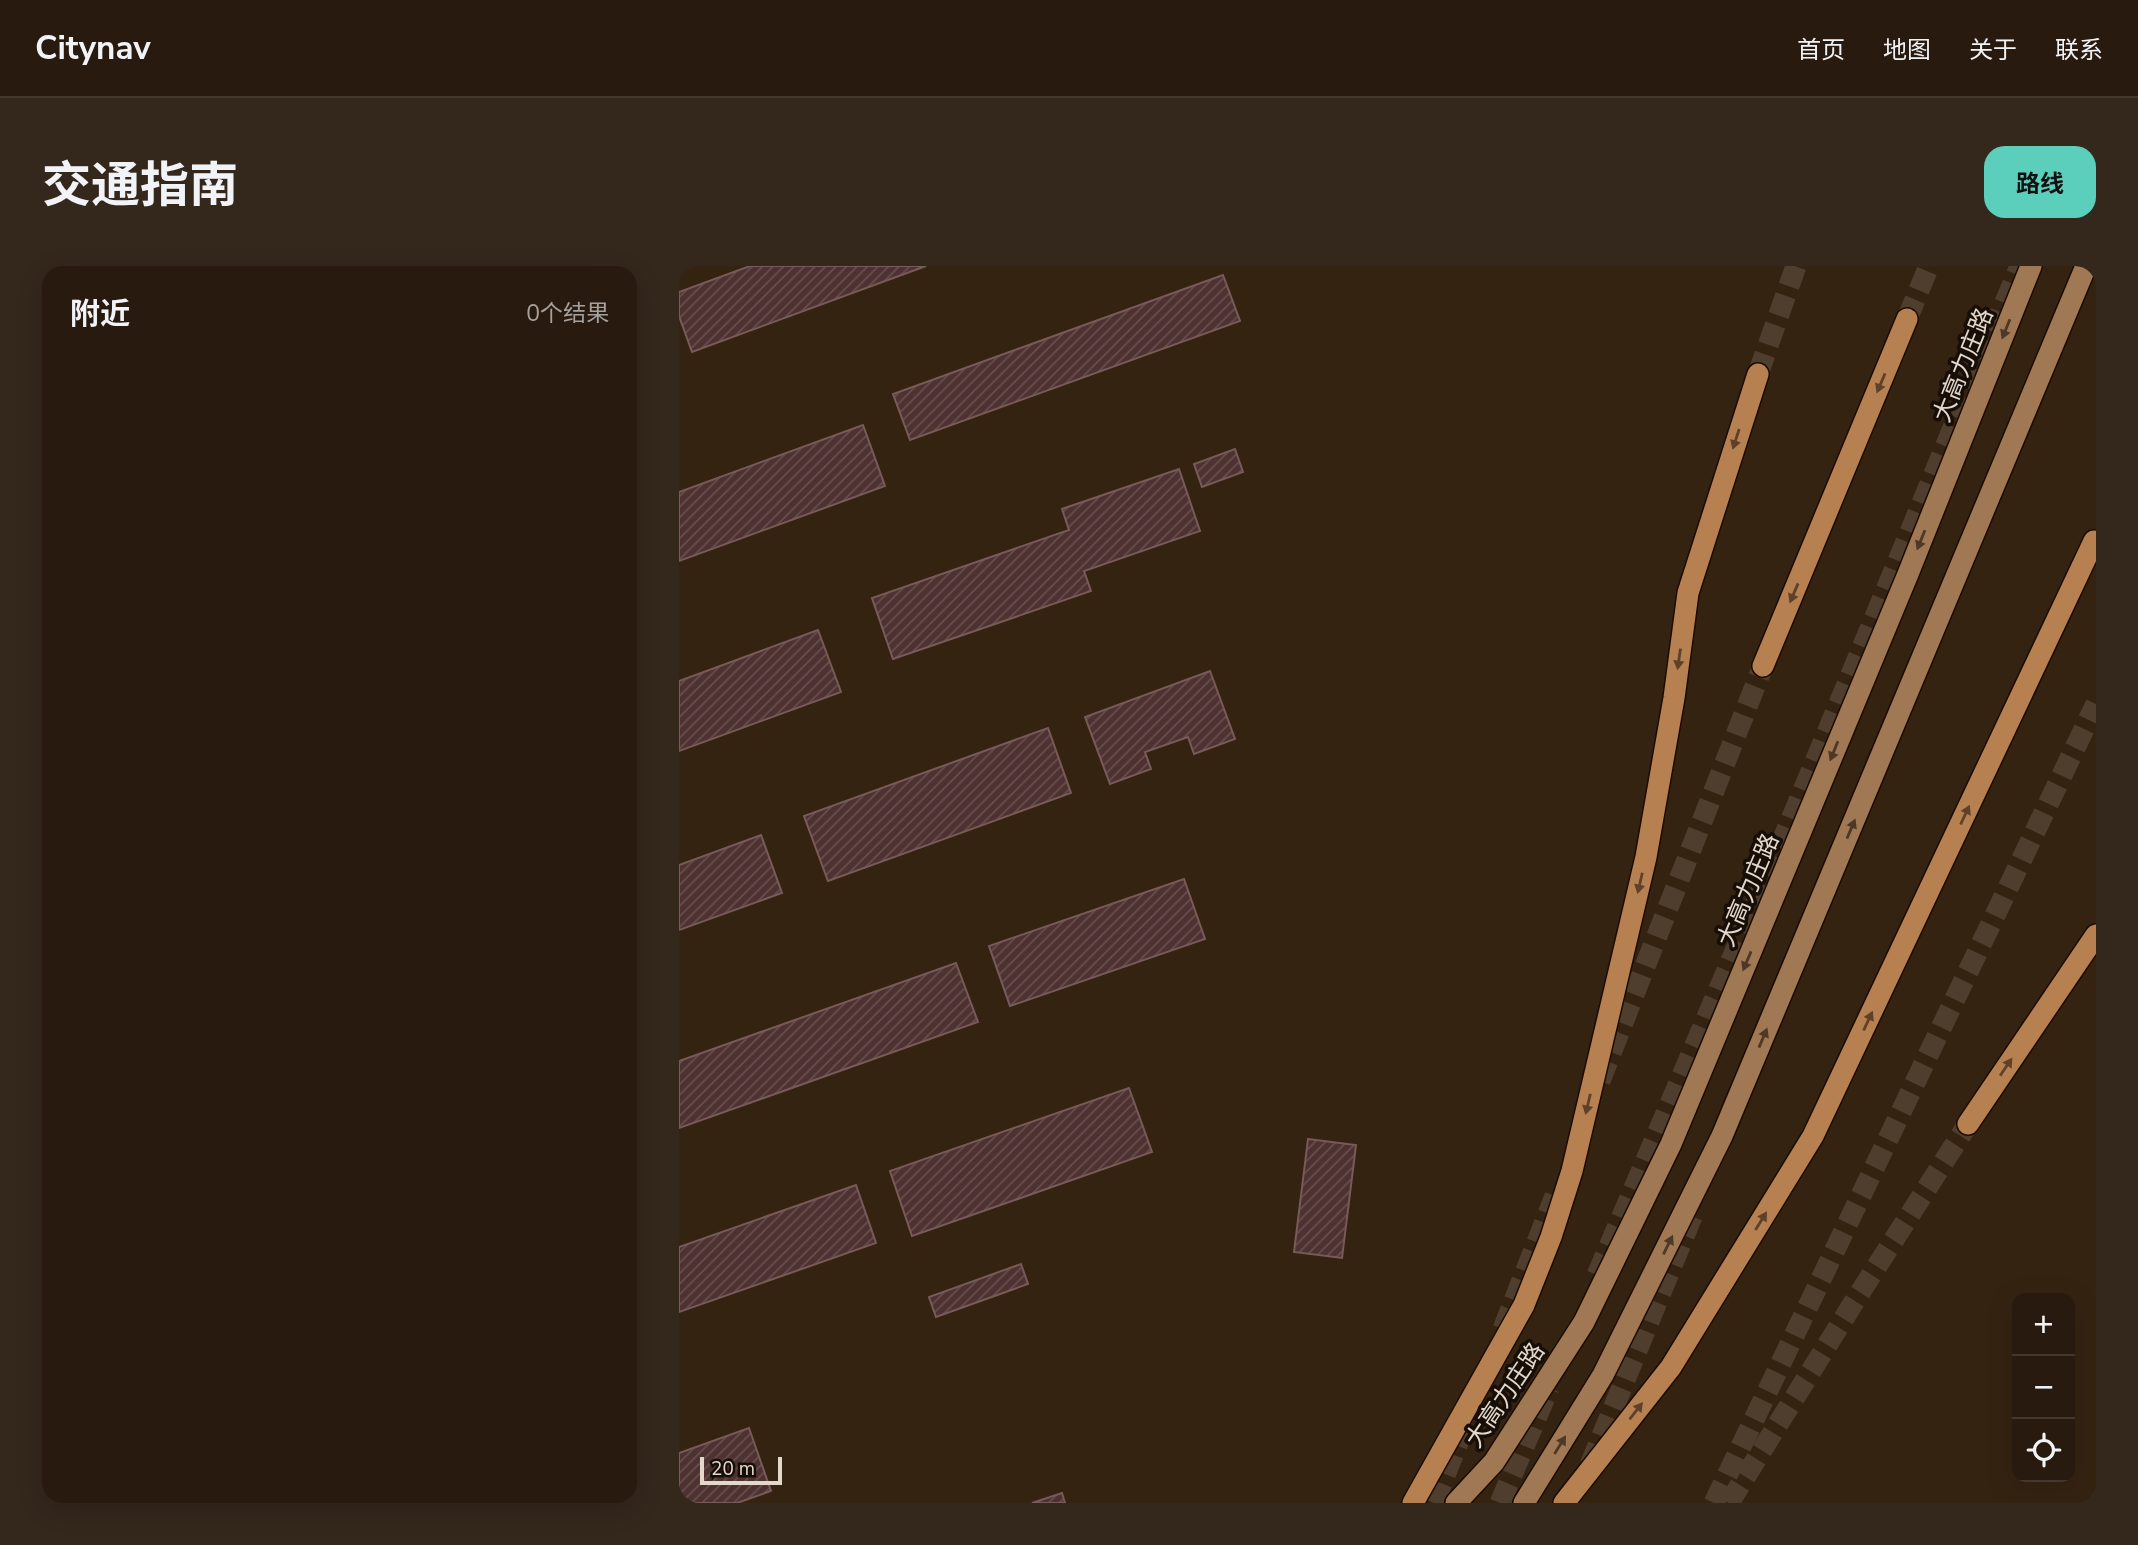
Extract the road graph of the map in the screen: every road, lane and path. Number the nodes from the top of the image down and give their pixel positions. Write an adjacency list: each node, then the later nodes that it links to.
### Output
1 (2031, 266): 10 (main road, 大高力庄路, one-way to 10)
2 (2086, 266): 11 (main road, one-way to 2)
3 (1907, 320): 6 (highway, one-way to 6)
4 (1758, 374): 9 (highway, one-way to 9)
5 (2094, 541): 12 (highway, one-way to 5)
6 (1763, 666)
7 (2096, 935): 8 (highway, one-way to 7)
8 (1968, 1124)
9 (1413, 1503)
10 (1456, 1503)
11 (1524, 1503)
12 (1564, 1503)

